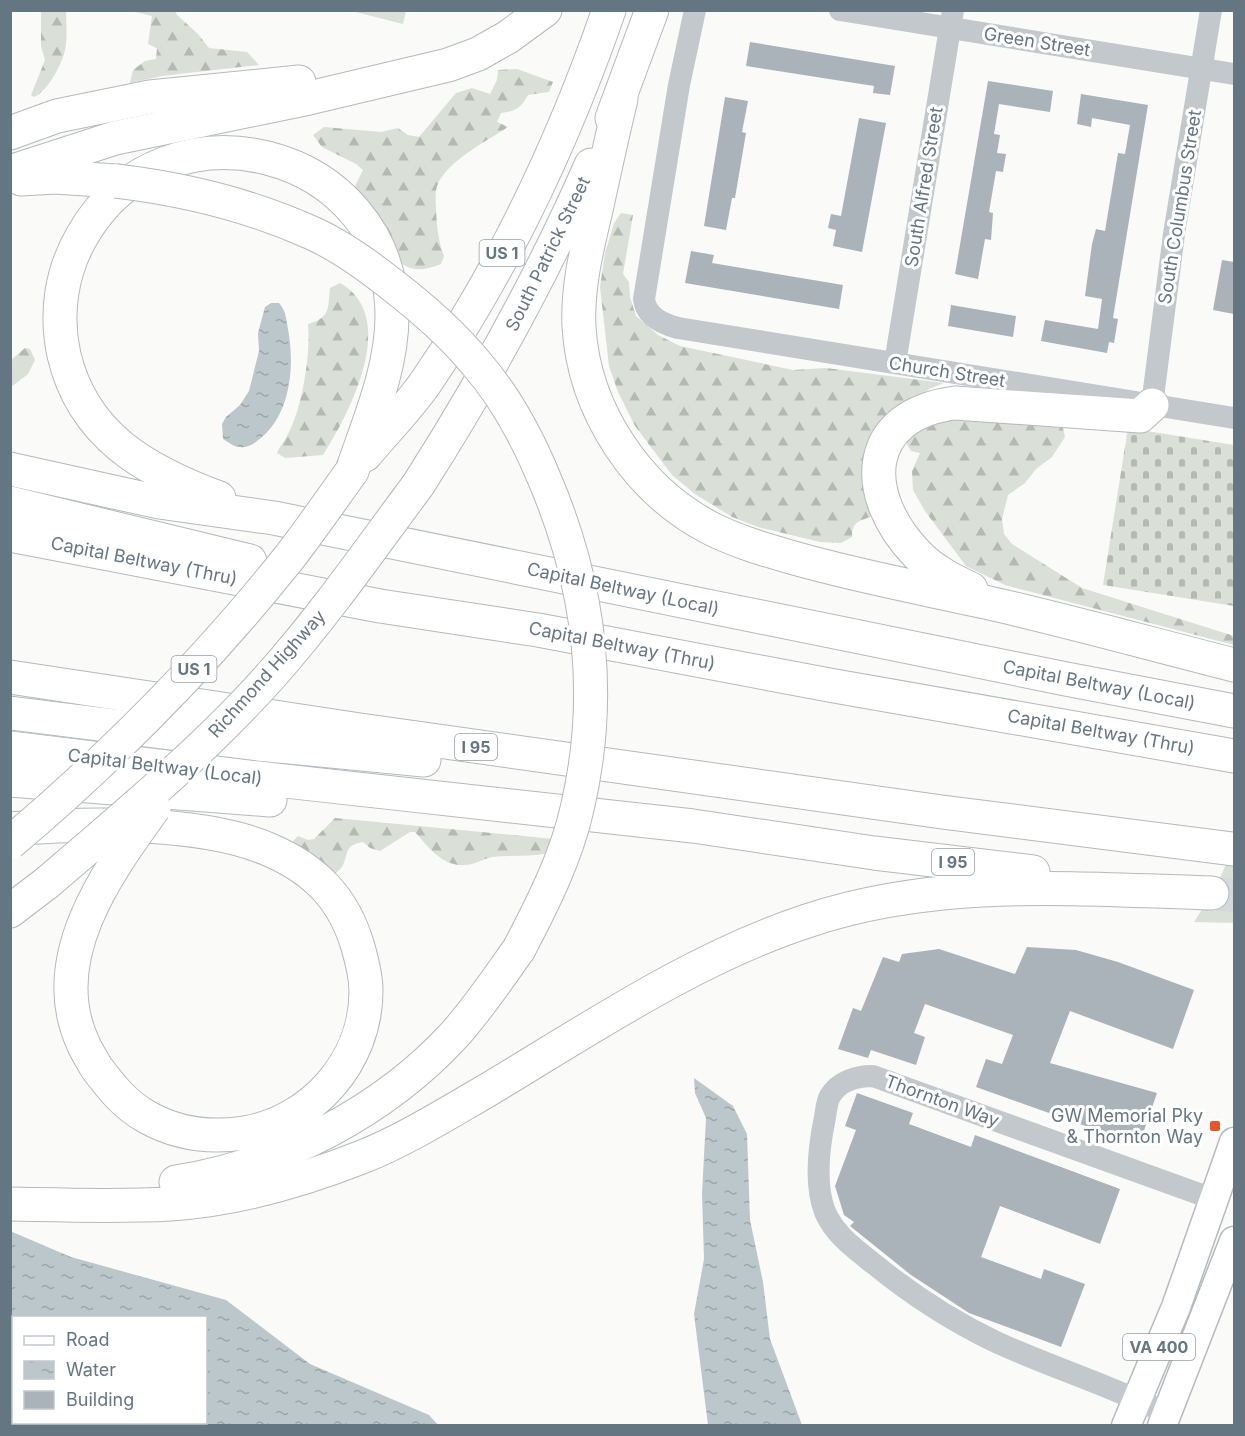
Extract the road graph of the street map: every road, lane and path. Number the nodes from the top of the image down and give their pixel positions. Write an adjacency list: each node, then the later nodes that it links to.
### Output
1 (545, 10): 9 (highway)
2 (609, 10): 21 (highway, US 1)
3 (652, 10): 11 (highway, South Patrick Street / US 1)
4 (695, 10): 17 (street, Church Street)
5 (840, 10): 7 (street, Green Street)
6 (1211, 10): 8 (street, South Columbus Street)
7 (951, 19): 8 (street, Green Street); 17 (street, South Alfred Street)
8 (1201, 69): 10 (street, Green Street); 18 (street, South Columbus Street)
9 (417, 73): 12 (highway); 13 (highway)
10 (1234, 74)
11 (621, 99): 22 (highway, South Patrick Street / US 1); 26 (highway)
12 (10, 133)
13 (10, 172)
14 (10, 180): 15 (highway)
15 (105, 180): 16 (highway); 44 (highway, bridge)
16 (10, 192)
17 (895, 363): 18 (street, Church Street)
18 (1152, 405): 19 (street, Church Street); 26 (highway)
19 (1234, 418)
20 (10, 469): 24 (highway, Capital Beltway (Local))
21 (352, 471): 24 (highway); 39 (highway, US 1, bridge)
22 (418, 485): 34 (highway, Richmond Highway / US 1, bridge)
23 (10, 503): 27 (highway)
24 (274, 518): 30 (highway, Capital Beltway (Local))
25 (10, 535): 27 (highway, Capital Beltway (Thru))
26 (1016, 609): 28 (highway)
27 (538, 630): 33 (highway, Capital Beltway (Thru))
28 (1234, 665)
29 (10, 677): 37 (highway, I 95)
30 (1234, 711)
31 (10, 713): 37 (highway)
32 (10, 748): 36 (highway, Capital Beltway (Local) / I 95)
33 (1234, 756)
34 (188, 761): 38 (highway, bridge); 41 (highway, Richmond Highway / US 1, bridge)
35 (10, 780): 36 (highway)
36 (487, 802): 44 (highway, Capital Beltway (Local) / I 95)
37 (942, 812): 40 (highway, I 95)
38 (10, 829)
39 (10, 843)
40 (1233, 849)
41 (10, 911)
42 (1234, 1142): 43 (main road, VA 400)
43 (1213, 1199): 46 (main road, VA 400); 46 (street, Thornton Way)
44 (10, 1202)
45 (1234, 1241): 47 (main road, VA 400)
46 (1138, 1399): 47 (street); 48 (main road, VA 400)
47 (1165, 1419)
48 (1126, 1425)

